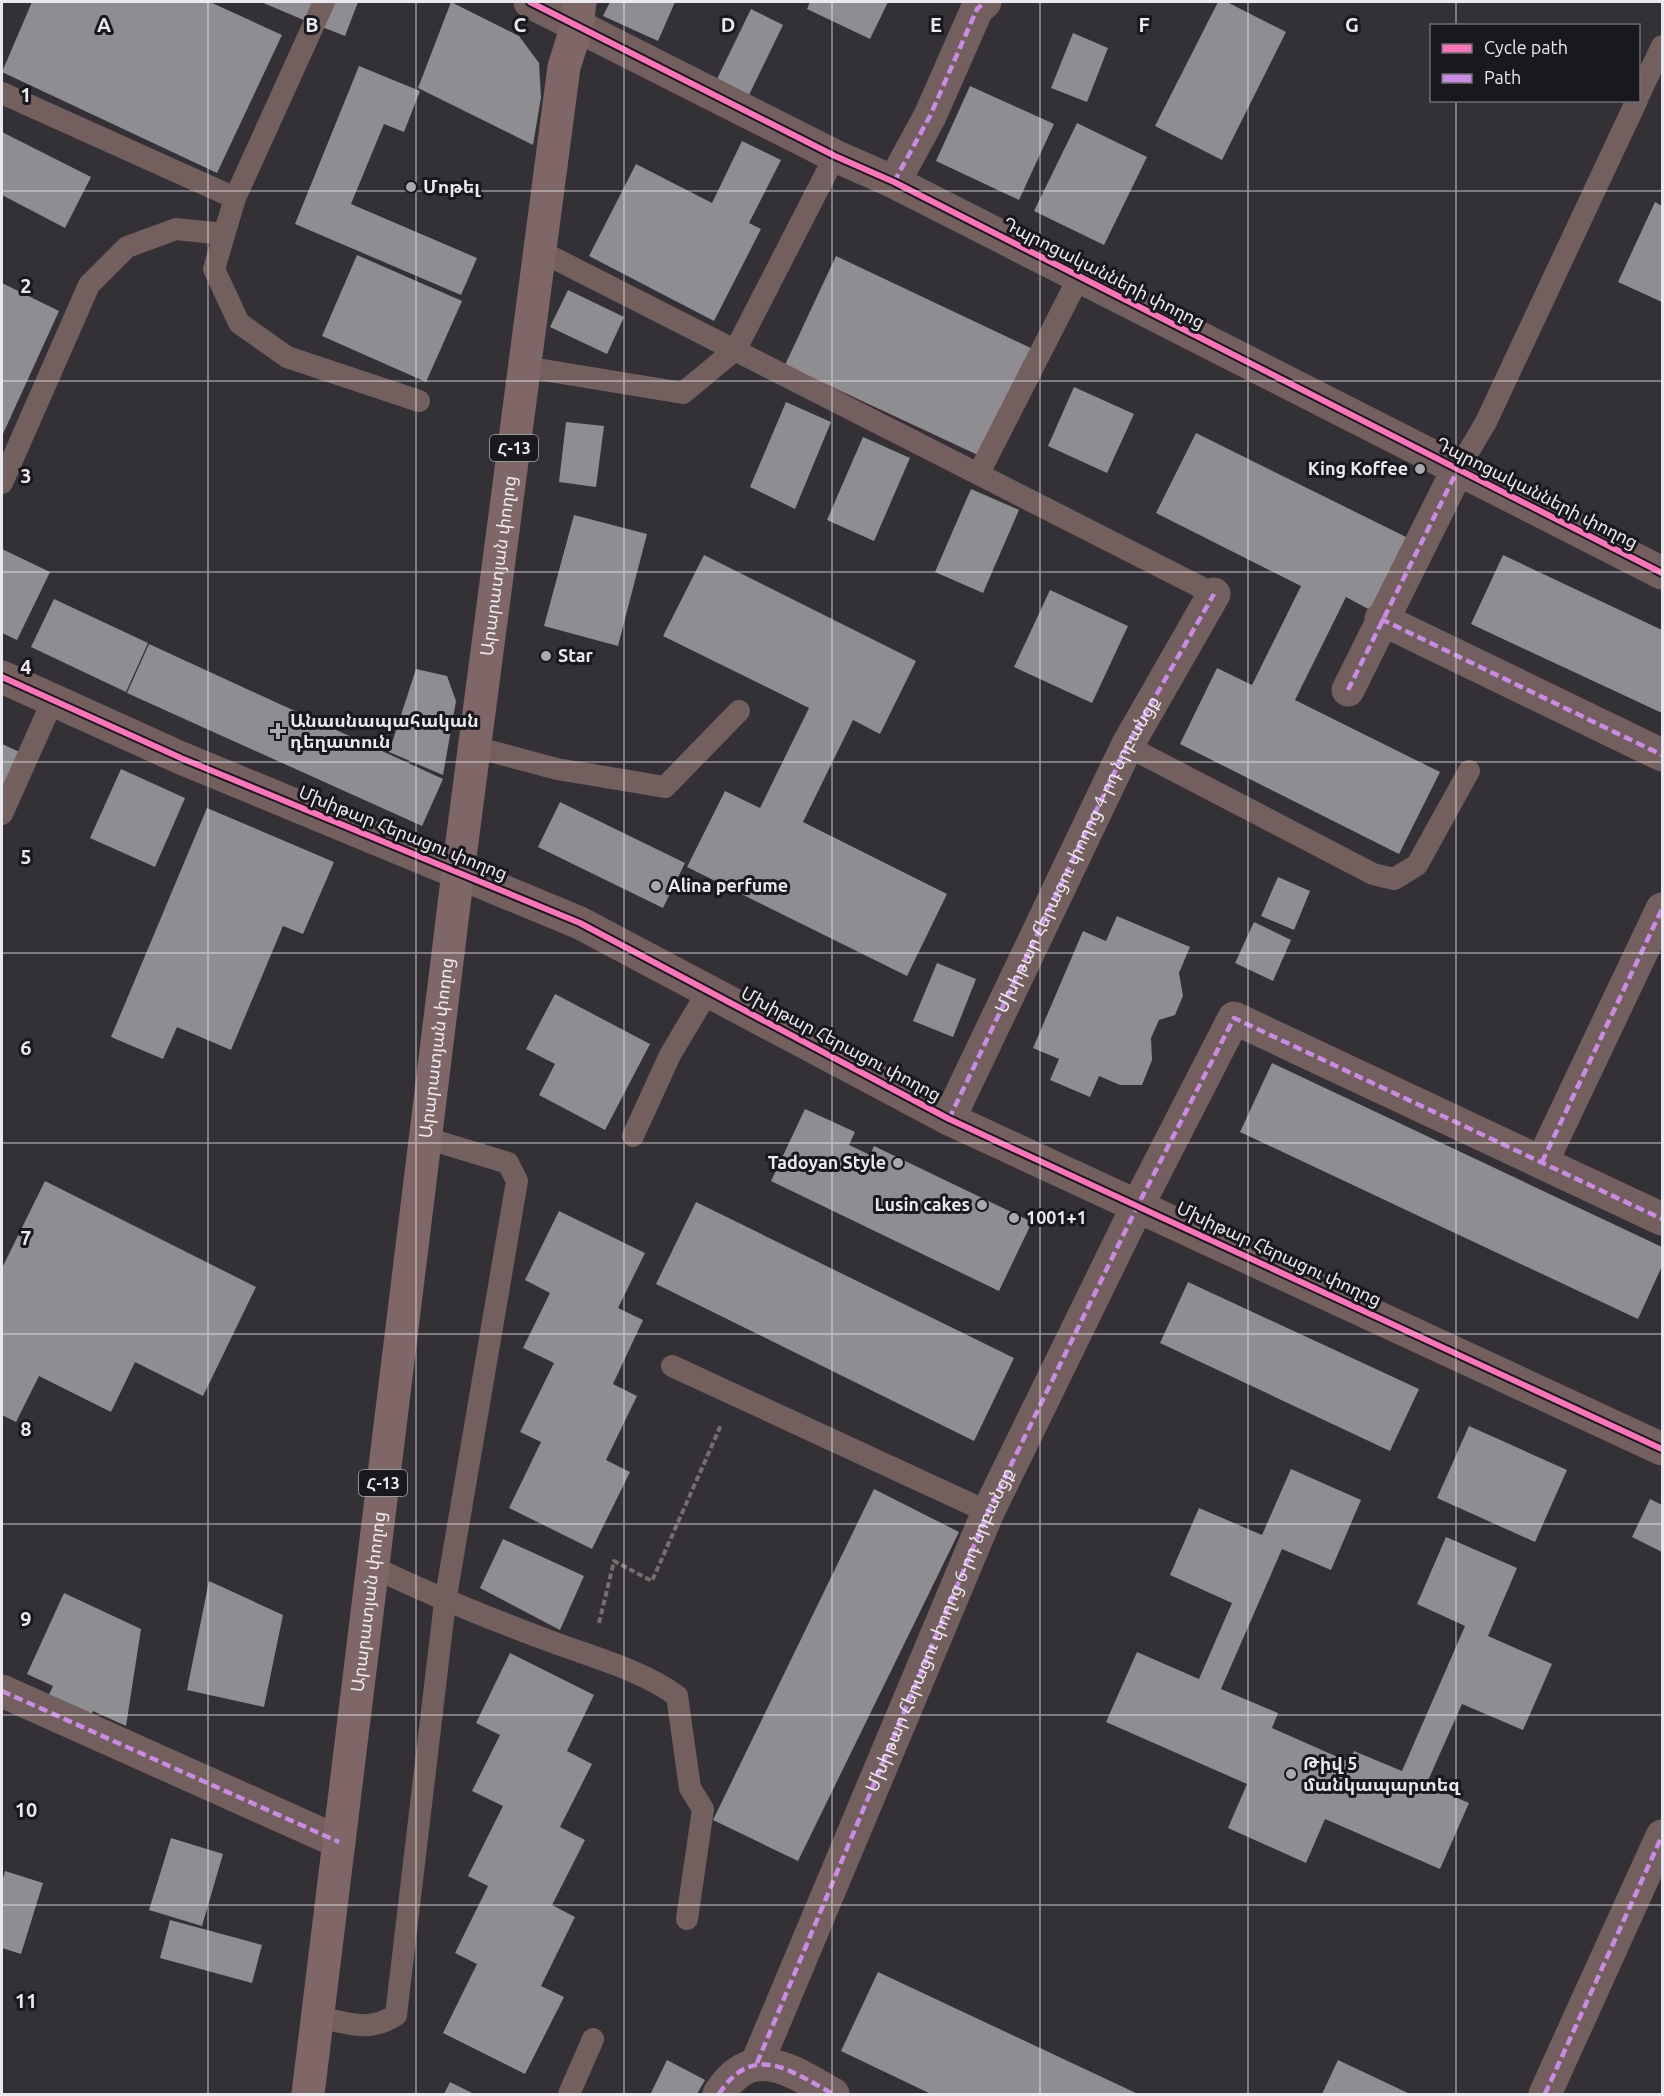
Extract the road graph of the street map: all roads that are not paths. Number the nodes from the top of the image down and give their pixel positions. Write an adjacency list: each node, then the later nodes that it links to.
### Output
1 (324, 2): 11 (lane)
2 (530, 2): 4 (street, Դպրոցականների փողոց)
3 (985, 2): 10 (street)
4 (579, 14): 9 (street, Դպրոցականների փողոց); 13 (main road, Արարատյան փողոց / Հ-13)
5 (1662, 46): 7 (lane)
6 (2, 93): 11 (lane)
7 (1640, 95)
8 (1637, 102): 18 (lane)
9 (835, 156): 10 (street, Դպրոցականների փողոց); 15 (lane)
10 (894, 182): 14 (street, Դպրոցականների փողոց)
11 (235, 198): 12 (lane)
12 (224, 234): 17 (lane); 20 (lane)
13 (540, 251): 15 (lane); 16 (main road, Արարատյան փողոց / Հ-13)
14 (1079, 277): 18 (street, Դպրոցականների փողոց); 19 (lane)
15 (736, 349): 16 (lane); 19 (lane)
16 (525, 367): 29 (main road, Արարատյան փողոց / Հ-13)
17 (419, 401)
18 (1457, 471): 21 (street, Դպրոցականների փողոց); 23 (street)
19 (979, 473): 22 (lane)
20 (2, 483)
21 (1662, 573)
22 (1214, 594): 28 (street, Մխիթար Հերացու փողոց 4-րդ նրբանցք)
23 (1382, 619): 25 (street); 30 (street)
24 (2, 676): 26 (street, Մխիթար Հերացու փողոց)
25 (1348, 690)
26 (53, 700): 32 (lane); 33 (street, Մխիթար Հերացու փողոց)
27 (739, 711): 29 (lane)
28 (1127, 746): 31 (lane); 36 (street, Մխիթար Հերացու փողոց 4-րդ նրբանցք)
29 (475, 747): 33 (main road, Արարատյան փողոց / Հ-13)
30 (1662, 755)
31 (1469, 771)
32 (2, 814)
33 (458, 872): 35 (street, Մխիթար Հերացու փողոց); 38 (main road, Արարատյան փողոց / Հ-13)
34 (1662, 909): 39 (street)
35 (708, 991): 36 (street, Մխիթար Հերացու փողոց); 37 (lane)
36 (949, 1119): 40 (street, Մխիթար Հերացու փողոց)
37 (633, 1136)
38 (426, 1138): 45 (main road, Արարատյան փողոց / Հ-13); 46 (lane)
39 (1542, 1162): 40 (street, Մխիթար Հերացու փողոց 6-րդ նրբանցք); 41 (street)
40 (1138, 1205): 43 (street, Մխիթար Հերացու փողոց); 44 (street, Մխիթար Հերացու փողոց 6-րդ նրբանցք)
41 (1662, 1219)
42 (672, 1366): 44 (lane)
43 (1662, 1449)
44 (988, 1512): 53 (street, Մխիթար Հերացու փողոց 6-րդ նրբանցք)
45 (373, 1567): 46 (lane); 49 (main road, Արարատյան փողոց / Հ-13)
46 (445, 1602): 50 (lane); 51 (lane)
47 (2, 1691): 49 (street)
48 (1662, 1836): 58 (street)
49 (339, 1842): 51 (main road, Արարատյան փողոց / Հ-13)
50 (687, 1919)
51 (318, 2017): 54 (main road, Արարատյան փողոց / Հ-13)
52 (593, 2039): 55 (lane)
53 (757, 2064): 56 (street); 57 (street)
54 (308, 2094)
55 (569, 2094)
56 (719, 2094)
57 (833, 2094)
58 (1545, 2094)

